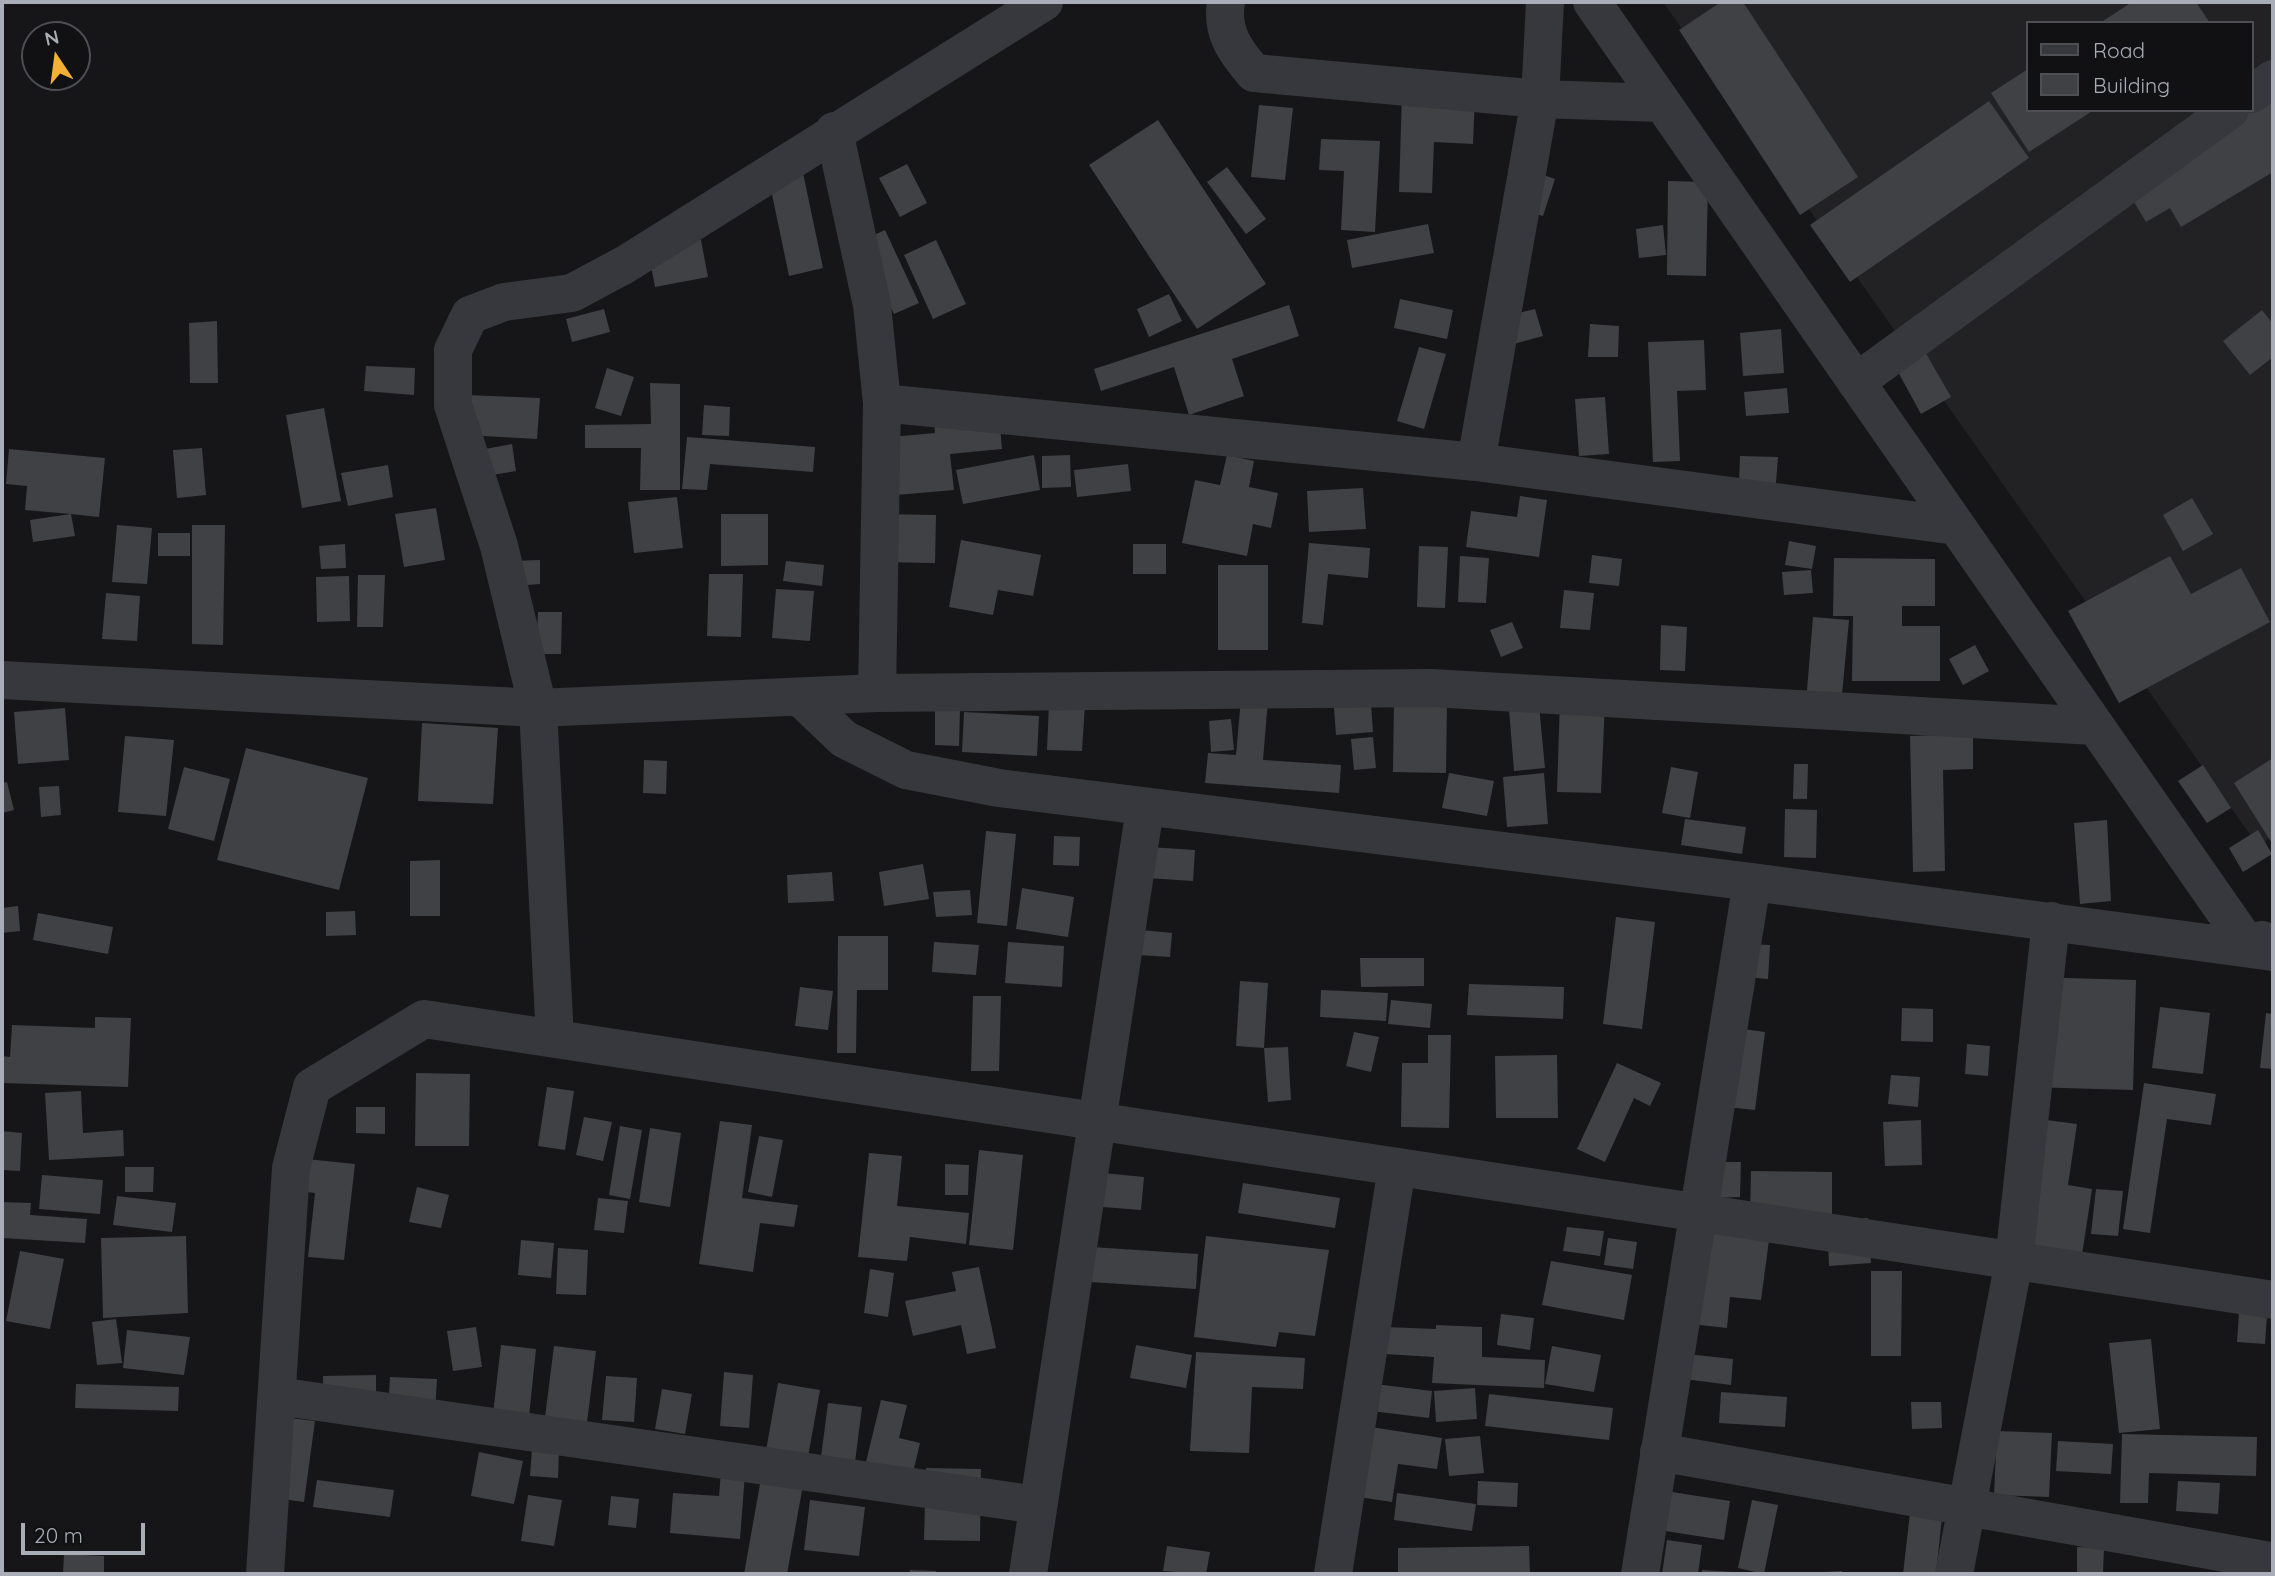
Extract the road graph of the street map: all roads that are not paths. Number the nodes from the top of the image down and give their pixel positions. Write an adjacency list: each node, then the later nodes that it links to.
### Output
1 (1044, 2): 10 (street)
2 (1226, 2): 7 (street)
3 (1545, 2): 7 (street)
4 (1592, 2): 8 (street)
5 (2273, 79): 6 (street)
6 (2254, 93)
7 (1540, 99): 8 (street); 13 (street)
8 (1660, 103): 11 (street)
9 (2227, 112): 11 (street)
10 (834, 131): 12 (street); 18 (street)
11 (1856, 382): 14 (street)
12 (882, 404): 13 (street); 16 (street)
13 (1476, 462): 14 (street)
14 (1956, 526): 19 (street)
15 (2, 680): 18 (street)
16 (877, 693): 17 (street); 19 (street)
17 (800, 697): 18 (street); 20 (street)
18 (538, 708): 24 (street)
19 (2094, 726): 23 (street)
20 (1145, 808): 21 (street); 25 (street)
21 (1752, 882): 22 (street); 27 (street)
22 (2050, 921): 23 (street); 28 (street)
23 (2266, 944)
24 (555, 1039): 25 (street); 30 (street)
25 (1097, 1121): 26 (street); 32 (street)
26 (1397, 1167): 27 (street); 37 (street)
27 (1697, 1213): 28 (street); 31 (street)
28 (2014, 1261): 29 (street); 33 (street)
29 (2273, 1300)
30 (277, 1396): 32 (street); 35 (street)
31 (1659, 1452): 33 (street); 38 (street)
32 (1038, 1505): 36 (street)
33 (1967, 1507): 34 (street); 39 (street)
34 (2270, 1558)
35 (265, 1574)
36 (1028, 1574)
37 (1333, 1574)
38 (1640, 1574)
39 (1954, 1574)

